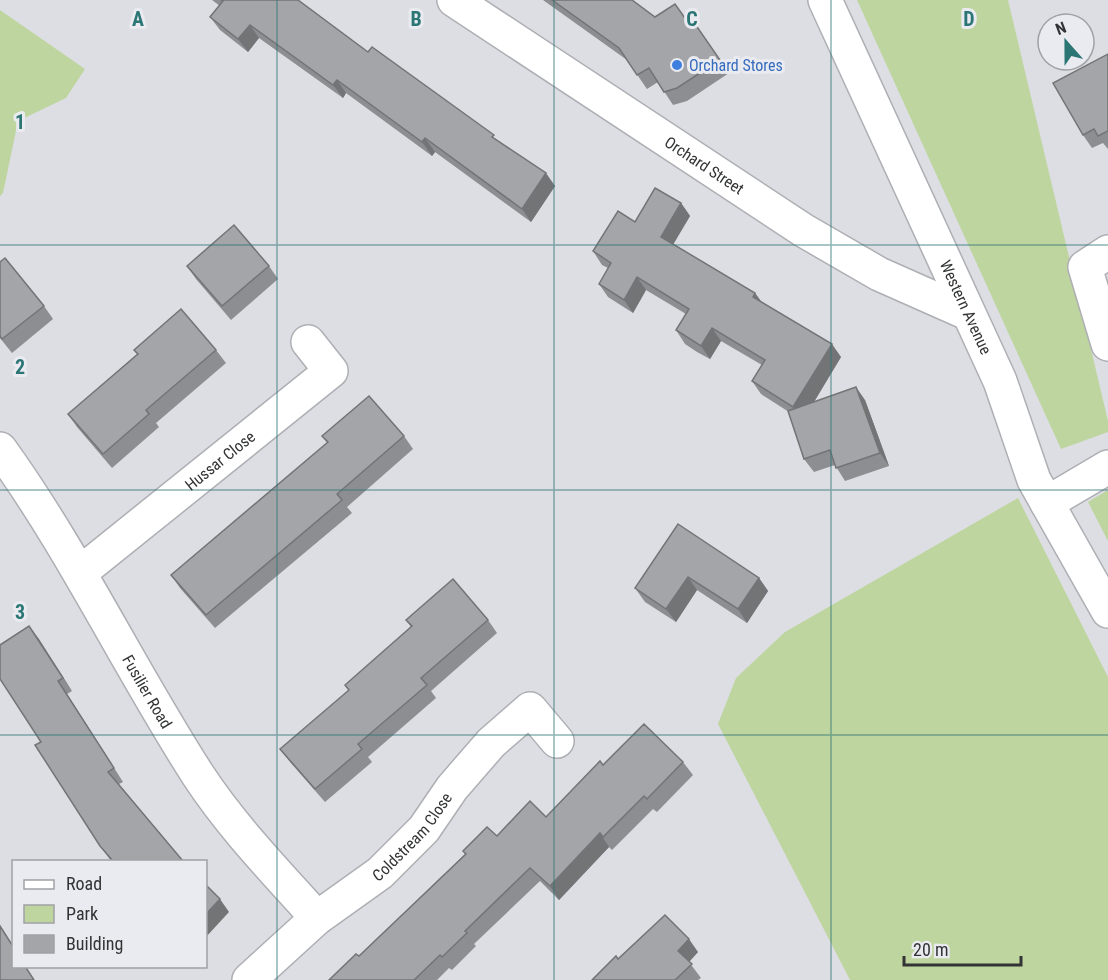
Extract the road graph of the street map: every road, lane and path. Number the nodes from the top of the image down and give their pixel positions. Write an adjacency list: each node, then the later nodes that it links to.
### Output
1 (454, 0): 4 (street, Orchard Street)
2 (825, 0): 4 (street, Western Avenue)
3 (1108, 252): 6 (street)
4 (967, 313): 9 (street, Western Avenue)
5 (308, 342): 10 (street, Hussar Close)
6 (1108, 344)
7 (0, 449): 10 (street, Fusilier Road)
8 (1108, 467): 9 (street)
9 (1047, 503): 11 (street, Western Avenue)
10 (81, 572): 13 (street, Fusilier Road)
11 (1108, 611)
12 (557, 741): 13 (street, Coldstream Close)
13 (317, 918): 14 (street, Coldstream Close)
14 (249, 980)

